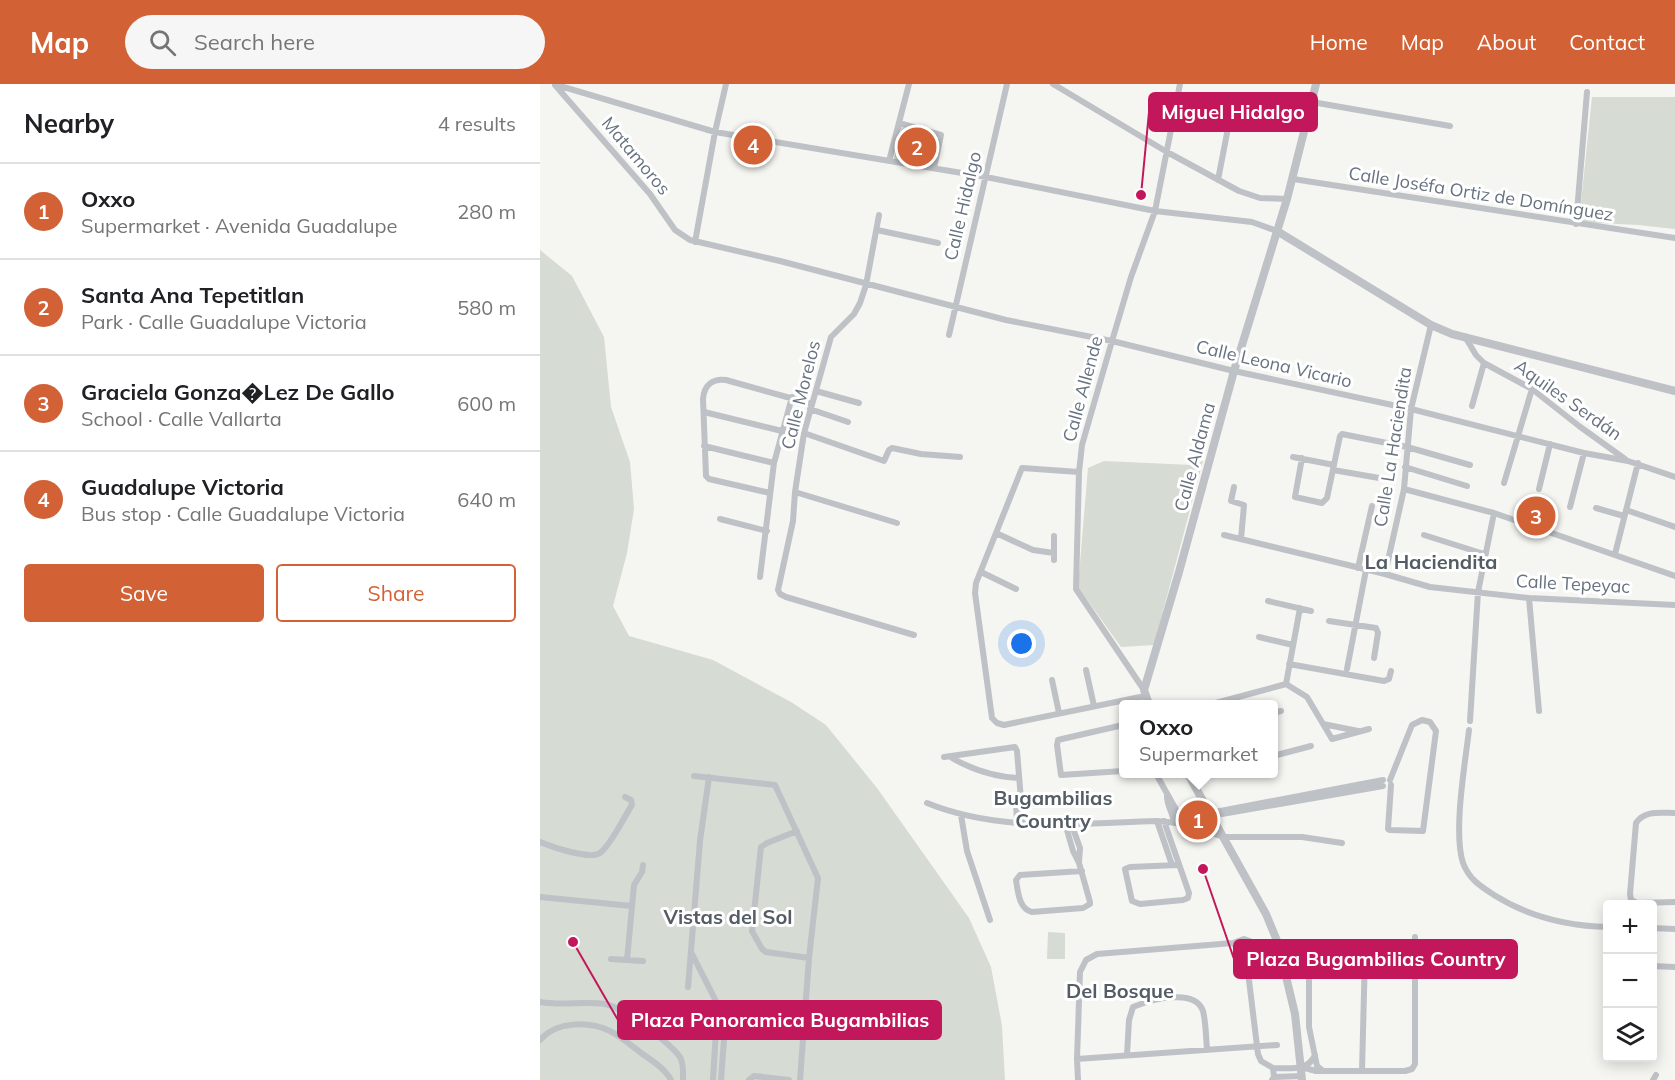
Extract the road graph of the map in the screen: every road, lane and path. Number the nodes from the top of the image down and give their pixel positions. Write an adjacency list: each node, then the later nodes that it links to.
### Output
1 (554, 84): 13 (street); 27 (street, Matamoros)
2 (726, 84): 13 (street)
3 (909, 84): 10 (street)
4 (1007, 84): 17 (street, Calle Hidalgo)
5 (1053, 84): 14 (street)
6 (1180, 84): 14 (street, Calle Allende)
7 (1316, 84): 9 (street, Calle Aldama)
8 (1587, 92): 23 (street)
9 (1312, 102): 11 (street); 18 (street, Calle Aldama)
10 (899, 123): 15 (street); 16 (street)
11 (1450, 126)
12 (1228, 128): 19 (street)
13 (715, 132): 15 (street); 27 (street)
14 (1167, 152): 19 (street); 21 (street, Calle Allende)
15 (889, 161): 16 (street)
16 (934, 168): 17 (street)
17 (986, 177): 21 (street); 30 (street, Calle Hidalgo)
18 (1293, 179): 20 (street, Calle Aldama); 23 (street, Calle Joséfa Ortiz de Domínguez)
19 (1218, 180): 20 (street)
20 (1287, 199): 25 (street, Calle Aldama)
21 (1155, 211): 25 (street); 34 (street, Calle Allende)
22 (879, 215): 24 (street, Calle Morelos)
23 (1576, 224): 26 (street, Calle Joséfa Ortiz de Domínguez)
24 (877, 230): 28 (street); 29 (street, Calle Morelos)
25 (1277, 231): 31 (street); 36 (street, Calle Aldama)
26 (1675, 238)
27 (695, 242): 29 (street, Calle Leona Vicario)
28 (938, 243)
29 (866, 285): 30 (street, Calle Leona Vicario); 38 (street, Calle Morelos)
30 (955, 307): 32 (street, Calle Hidalgo); 34 (street, Calle Leona Vicario)
31 (1431, 325): 33 (street); 44 (street, Calle La Haciendita)
32 (949, 335)
33 (1467, 340): 35 (street, Aquiles Serdán); 39 (street)
34 (1112, 341): 36 (street, Calle Leona Vicario); 63 (street, Calle Allende)
35 (1484, 363): 37 (street, Aquiles Serdán); 42 (street)
36 (1234, 371): 44 (street, Calle Leona Vicario); 114 (street, Calle Aldama)
37 (1532, 389): 49 (street); 57 (street, Aquiles Serdán)
38 (816, 391): 41 (street); 43 (street, Calle Morelos)
39 (1675, 391)
40 (792, 397): 43 (street); 45 (street); 47 (street)
41 (860, 403)
42 (1472, 406)
43 (811, 407): 46 (street); 48 (street, Calle Morelos)
44 (1411, 409): 49 (street, Calle Leona Vicario); 52 (street, Calle La Haciendita)
45 (704, 412): 47 (street); 51 (street)
46 (848, 422)
47 (782, 431): 58 (street)
48 (804, 433): 54 (street); 71 (street, Calle Morelos)
49 (1517, 437): 50 (street, Calle Leona Vicario); 66 (street)
50 (1550, 444): 53 (street, Calle Leona Vicario); 70 (street)
51 (704, 446): 58 (street); 72 (street)
52 (1407, 447): 60 (street); 61 (street); 62 (street, Calle La Haciendita)
53 (1584, 453): 57 (street, Calle Leona Vicario); 74 (street)
54 (960, 457)
55 (1293, 457): 56 (street)
56 (1302, 459): 61 (street); 61 (street)
57 (1628, 461): 59 (street, Calle Leona Vicario)
58 (774, 463): 72 (street)
59 (1638, 463): 64 (street, Calle Leona Vicario); 77 (street)
60 (1470, 465)
61 (1333, 467): 65 (street)
62 (1405, 467): 67 (street); 69 (street, Calle La Haciendita)
63 (1079, 472): 82 (street); 114 (street, Calle Allende)
64 (1675, 477)
65 (1385, 479)
66 (1504, 483)
67 (1467, 486)
68 (1234, 487): 86 (street)
69 (1404, 489): 76 (street); 92 (street, Calle La Haciendita)
70 (1539, 489)
71 (795, 492): 79 (street); 104 (street, Calle Morelos)
72 (770, 493): 81 (street)
73 (1372, 506): 89 (street)
74 (1570, 507)
75 (1596, 508): 77 (street)
76 (1494, 513): 87 (street); 88 (street)
77 (1625, 513): 80 (street); 88 (street)
78 (720, 519): 81 (street)
79 (897, 523)
80 (1675, 527)
81 (767, 531): 94 (street)
82 (996, 533): 85 (street); 91 (street)
83 (1224, 535): 86 (street, Calle Tepeyac)
84 (1424, 535): 87 (street)
85 (1054, 536)
86 (1241, 539): 89 (street, Calle Tepeyac)
87 (1485, 554): 96 (street)
88 (1615, 554): 93 (street)
89 (1358, 568): 90 (street, Calle Tepeyac)
90 (1366, 570): 92 (street, Calle Tepeyac); 103 (street)
91 (981, 572): 95 (street); 121 (street)
92 (1385, 574): 96 (street, Calle Tepeyac)
93 (1675, 576)
94 (760, 577)
95 (1016, 589)
96 (1478, 592): 97 (street, Calle Tepeyac); 122 (street)
97 (1529, 598): 99 (street, Calle Tepeyac); 119 (street)
98 (1268, 601): 100 (street)
99 (1675, 605)
100 (1300, 608): 101 (street); 106 (street)
101 (1311, 611)
102 (1329, 621): 103 (street)
103 (1355, 625): 107 (street); 109 (street)
104 (914, 635)
105 (1259, 637): 106 (street)
106 (1293, 645): 108 (street)
107 (1374, 658)
108 (1289, 664): 111 (street); 113 (street)
109 (1347, 669)
110 (1086, 670): 117 (street)
111 (1391, 671)
112 (1052, 680): 121 (street)
113 (1286, 684): 116 (street); 123 (street)
114 (1144, 693): 115 (street); 117 (street)
115 (1147, 700)
116 (1230, 700)
117 (1094, 706): 121 (street)
118 (1281, 711): 120 (street)
119 (1539, 711)
120 (1278, 712)
121 (1059, 713)
122 (1470, 721)
123 (1323, 724): 127 (street); 127 (street)
124 (1119, 726): 130 (street)
125 (1369, 729): 127 (street)
126 (1469, 730): 157 (street)
127 (1361, 731)
128 (1311, 746): 129 (street)
129 (1278, 755)
130 (1119, 771)
131 (694, 776): 132 (street)
132 (709, 777): 146 (street); 162 (street)
133 (1019, 778): 133 (street); 145 (street)
134 (1158, 778): 144 (street)
135 (1191, 778): 140 (street)
136 (1387, 783): 136 (street); 140 (street)
137 (626, 797): 148 (street)
138 (927, 803): 141 (street)
139 (1675, 813): 154 (street)
140 (1211, 814): 147 (street)
141 (961, 815): 145 (street); 156 (street)
142 (1160, 821): 143 (street); 144 (street); 151 (street)
143 (1068, 823): 145 (street); 152 (street)
144 (1176, 823): 147 (street)
145 (1019, 824)
146 (797, 831): 166 (street); 166 (street)
147 (1224, 837): 149 (street); 186 (street)
148 (540, 842)
149 (1342, 843)
150 (643, 865): 155 (street)
151 (1175, 865): 151 (street)
152 (1082, 871): 152 (street)
153 (540, 897): 155 (street)
154 (1675, 902)
155 (632, 906): 168 (street)
156 (990, 920)
157 (1603, 927)
158 (1657, 928): 159 (street)
159 (1675, 929)
160 (1414, 937): 165 (street)
161 (1233, 943): 164 (street); 164 (street); 182 (street)
162 (691, 951): 172 (street); 174 (street)
163 (1365, 954): 165 (street); 180 (street); 185 (street)
164 (1244, 956): 178 (street)
165 (1414, 956): 185 (street)
166 (809, 958): 175 (street)
167 (611, 959): 168 (street)
168 (627, 960): 169 (street)
169 (643, 961)
170 (1657, 966): 171 (street)
171 (1675, 967)
172 (688, 987)
173 (540, 1002): 191 (street)
174 (720, 1015): 175 (street); 187 (street); 189 (street)
175 (804, 1020): 194 (street)
176 (540, 1040): 190 (street)
177 (1277, 1045): 178 (street)
178 (1257, 1047): 179 (street); 183 (street)
179 (1208, 1050): 181 (street); 181 (street)
180 (1315, 1054): 184 (street); 186 (street)
181 (1127, 1055): 182 (street)
182 (1077, 1059): 195 (street)
183 (1273, 1068): 186 (street); 188 (street)
184 (1323, 1071): 185 (street); 186 (street)
185 (1362, 1071)
186 (1302, 1074): 188 (street)
187 (713, 1078): 189 (street)
188 (1273, 1078)
189 (721, 1079)
190 (671, 1080)
191 (683, 1080)
192 (749, 1080): 193 (street)
193 (789, 1080)
194 (800, 1080)
195 (1078, 1080)

